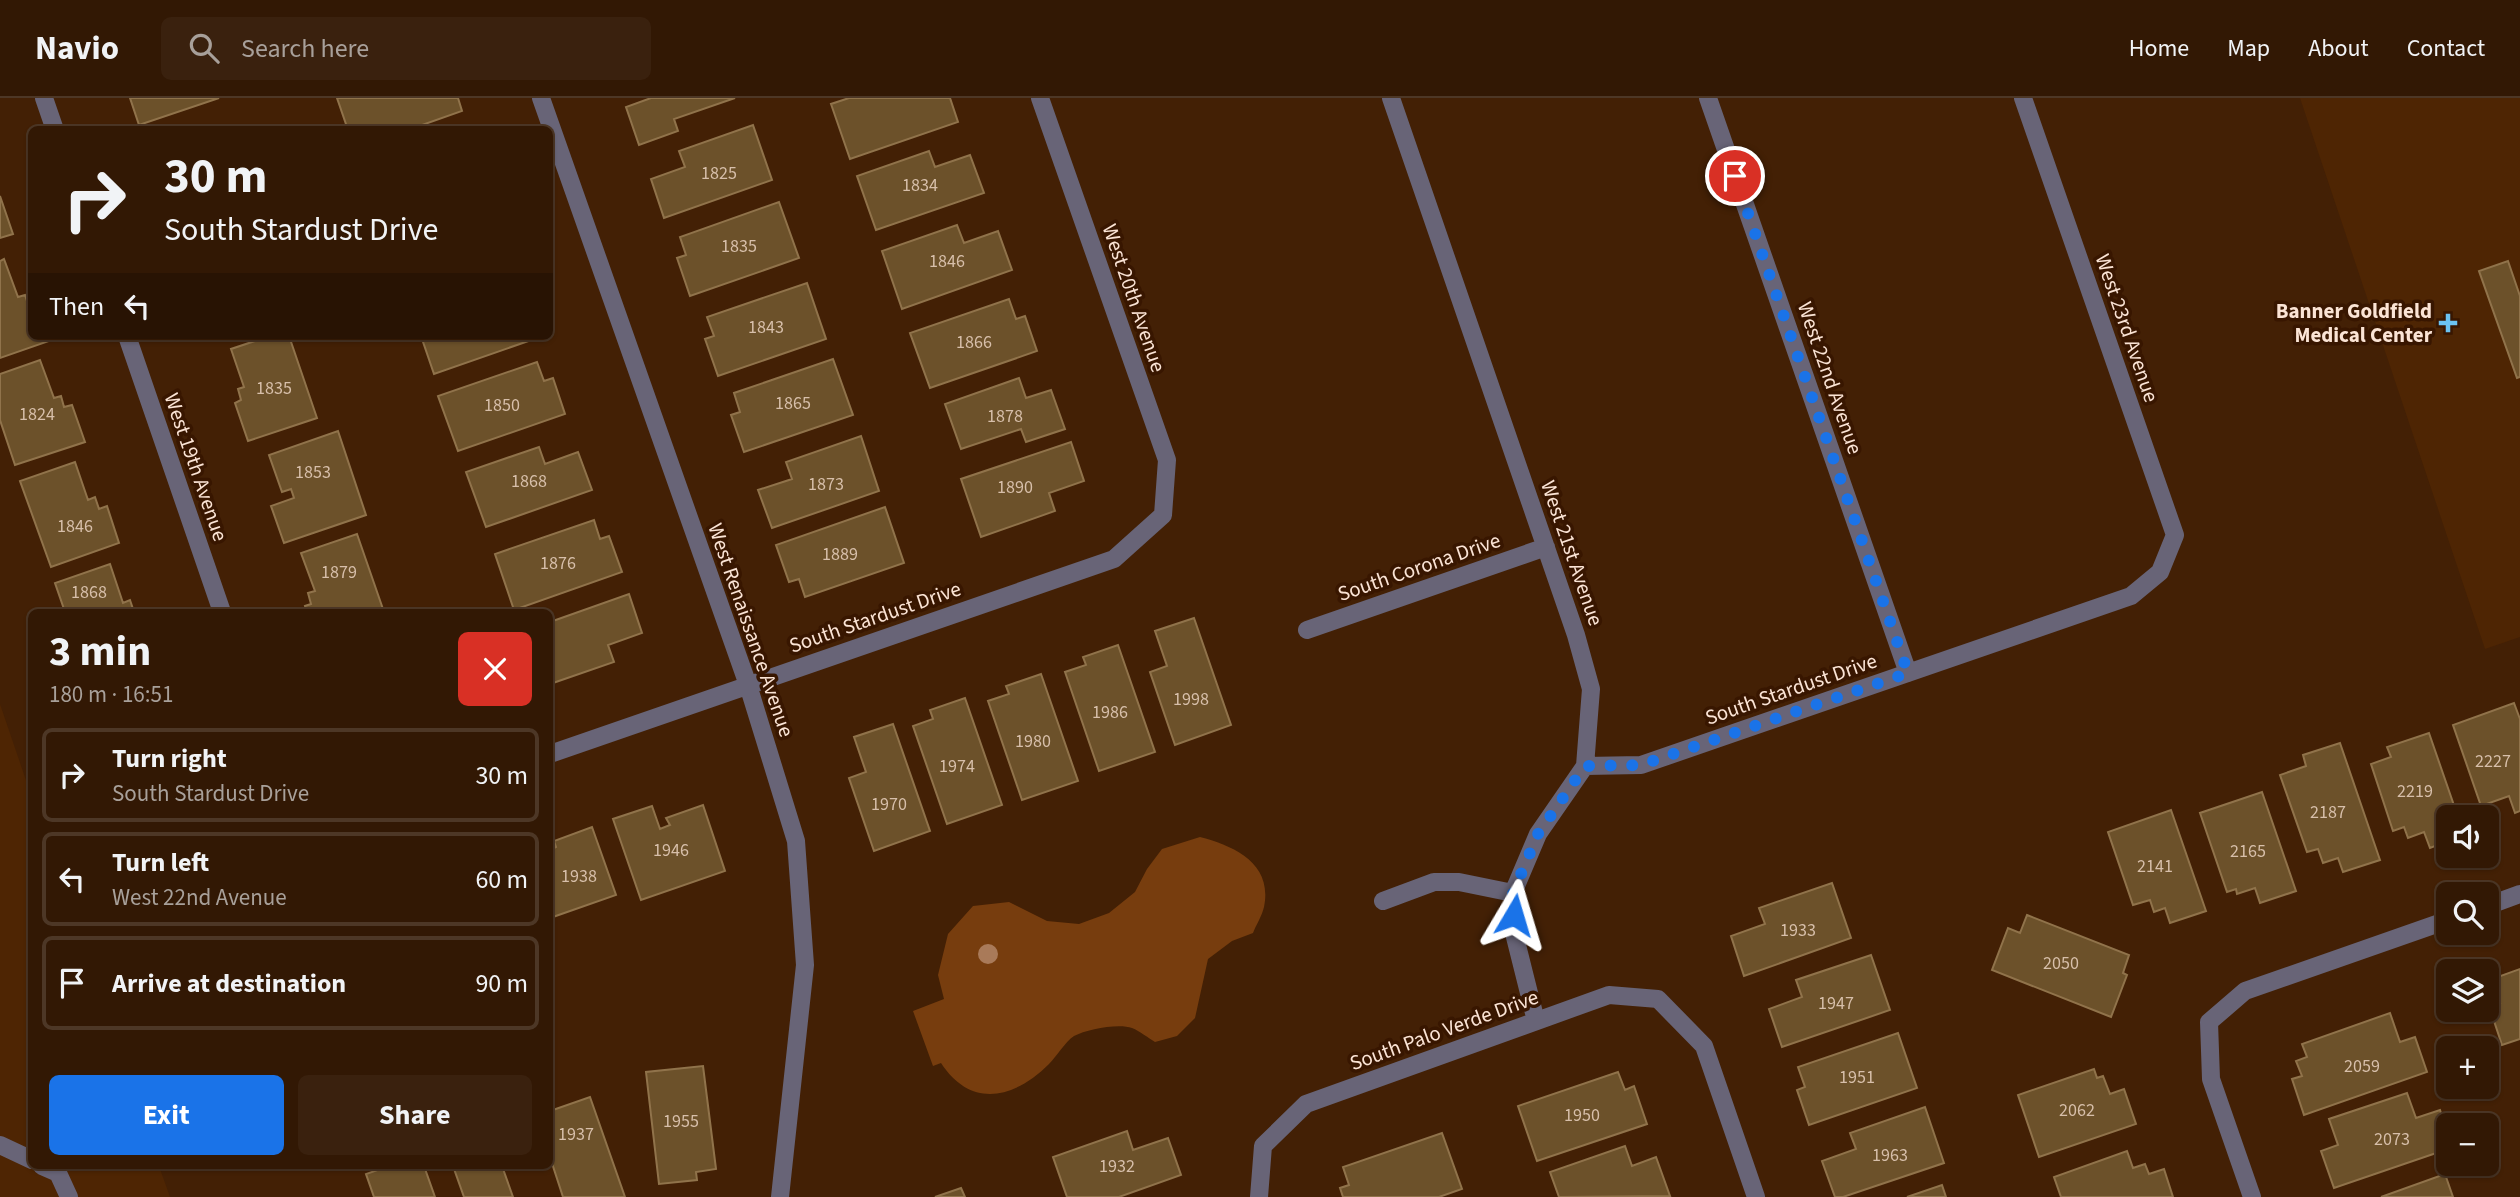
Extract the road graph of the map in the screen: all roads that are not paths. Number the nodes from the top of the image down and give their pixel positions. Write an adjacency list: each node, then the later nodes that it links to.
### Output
1 (44, 98): 7 (street)
2 (541, 98): 8 (street, West Renaissance Avenue)
3 (1040, 98): 11 (street, West 20th Avenue)
4 (1391, 98): 12 (street, West 21st Avenue)
5 (1708, 98): 16 (street, West 22nd Avenue)
6 (2023, 98): 13 (street, West 23rd Avenue)
7 (54, 126)
8 (551, 126)
9 (553, 132): 17 (street, West Renaissance Avenue)
10 (128, 340): 14 (street, West 19th Avenue)
11 (1163, 515): 17 (street, South Stardust Drive)
12 (1546, 547): 15 (street, South Corona Drive); 19 (street, West 21st Avenue)
13 (2160, 572): 16 (street, South Stardust Drive)
14 (221, 609)
15 (1307, 630)
16 (1908, 673): 19 (street, South Stardust Drive)
17 (747, 685): 18 (street, South Stardust Drive); 30 (street, West Renaissance Avenue)
18 (553, 753)
19 (1585, 766): 20 (street)
20 (1513, 893): 22 (street); 25 (street)
21 (2520, 894): 23 (street)
22 (1383, 901)
23 (2499, 902)
24 (2436, 924): 33 (street)
25 (1536, 1021): 31 (street, South Palo Verde Drive); 32 (street, South Palo Verde Drive)
26 (0, 1145): 27 (street)
27 (28, 1158)
28 (49, 1169): 29 (street)
29 (69, 1197)
30 (780, 1197)
31 (1259, 1197)
32 (1756, 1197)
33 (2252, 1197)

